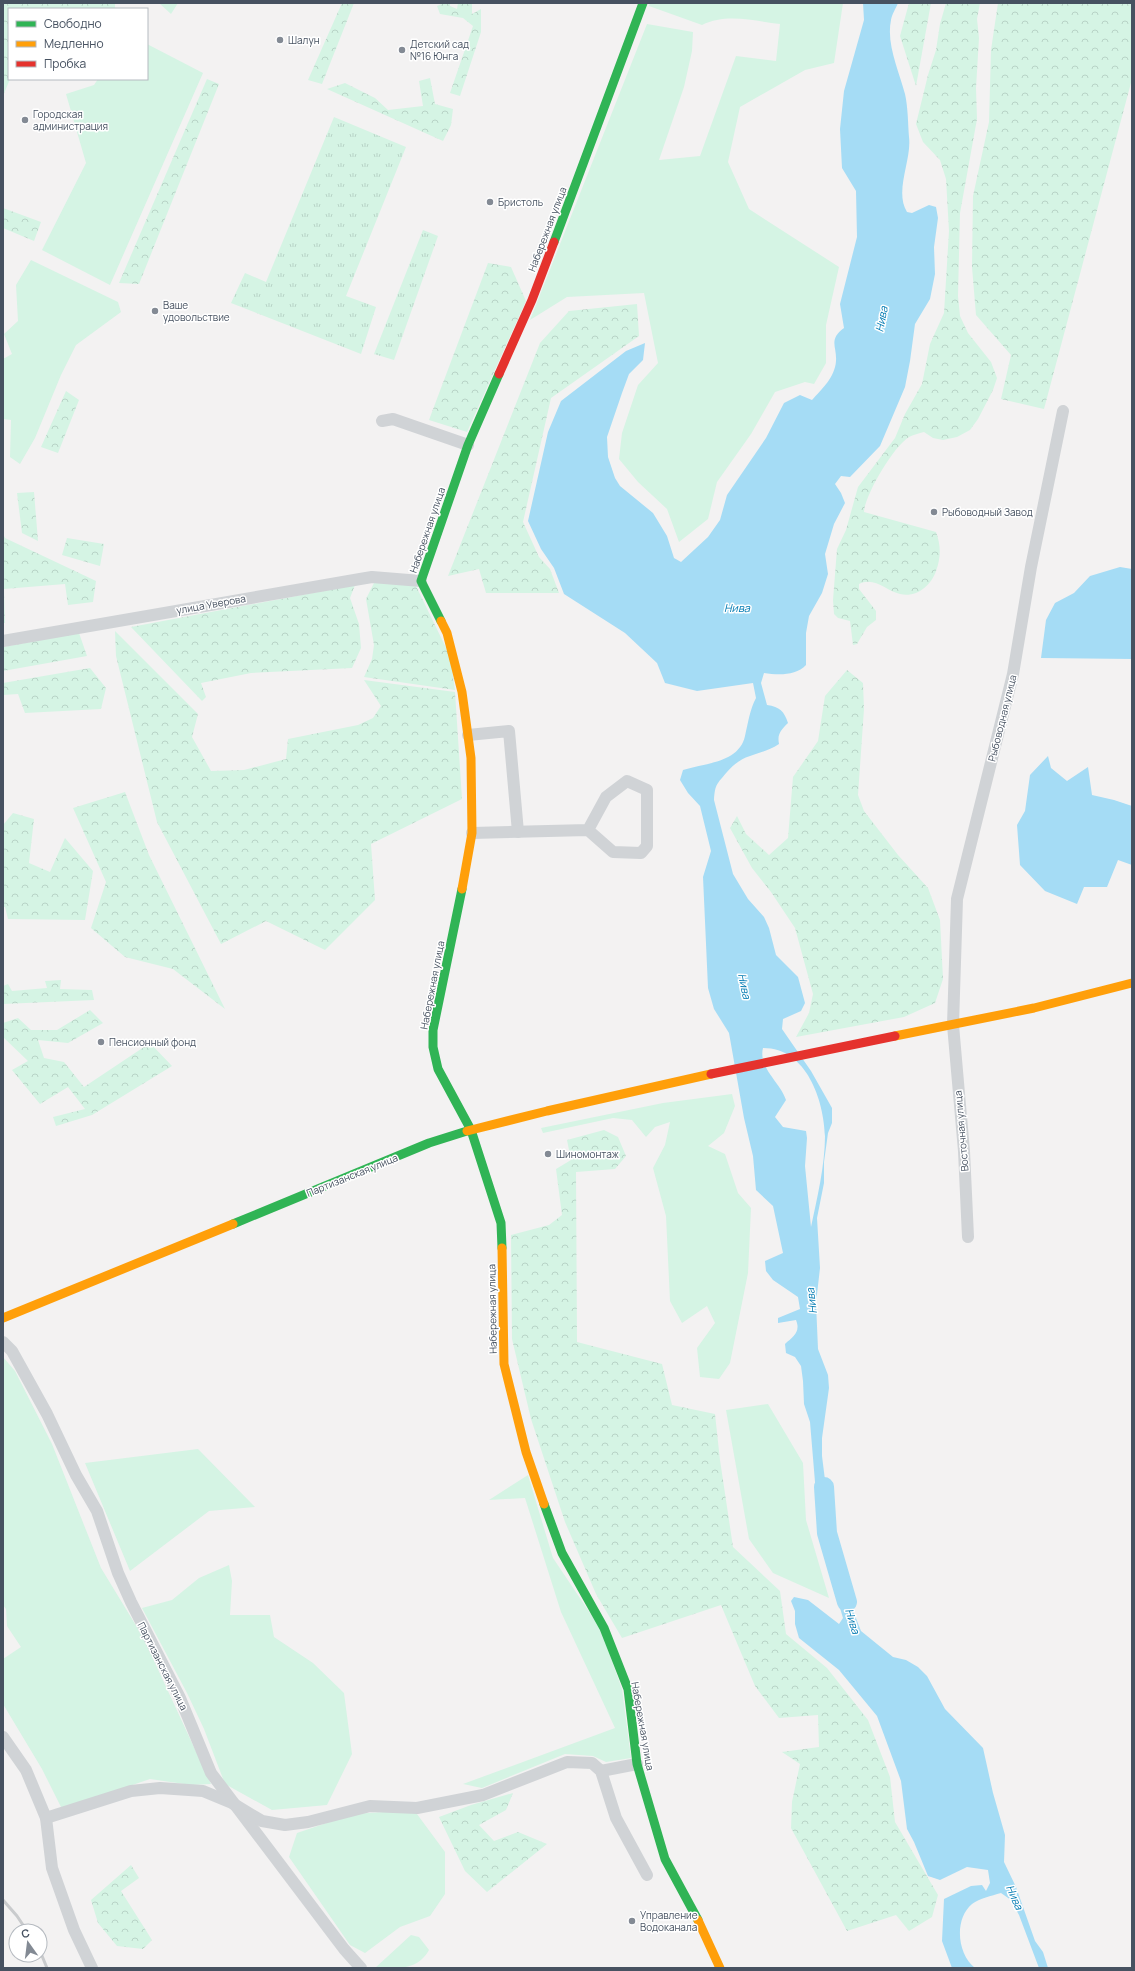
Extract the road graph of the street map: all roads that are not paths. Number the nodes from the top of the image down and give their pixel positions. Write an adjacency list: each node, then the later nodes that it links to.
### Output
1 (643, 3): 4 (street, Набережная улица)
2 (1063, 411): 12 (street, Рыбоводная улица)
3 (382, 420): 4 (street)
4 (468, 445): 5 (street, Набережная улица)
5 (421, 581): 6 (street, улица Уверова); 7 (street, Набережная улица)
6 (3, 641)
7 (468, 735): 9 (street); 10 (street, Набережная улица)
8 (588, 830): 8 (street); 9 (street)
9 (518, 832): 10 (street)
10 (472, 833): 13 (street, Набережная улица)
11 (1132, 982): 12 (street, Партизанская улица)
12 (952, 1025): 13 (street, Партизанская улица); 14 (street, Восточная улица)
13 (471, 1130): 15 (street, Партизанская улица); 18 (street, Набережная улица)
14 (968, 1237)
15 (3, 1318)
16 (3, 1342): 20 (street, Партизанская улица)
17 (3, 1737): 21 (street)
18 (637, 1764): 19 (street); 25 (street, Набережная улица)
19 (600, 1771): 20 (street); 22 (street)
20 (232, 1803): 21 (street); 24 (street, Партизанская улица)
21 (46, 1818): 23 (street)
22 (647, 1876)
23 (92, 1968)
24 (361, 1968)
25 (720, 1968)

